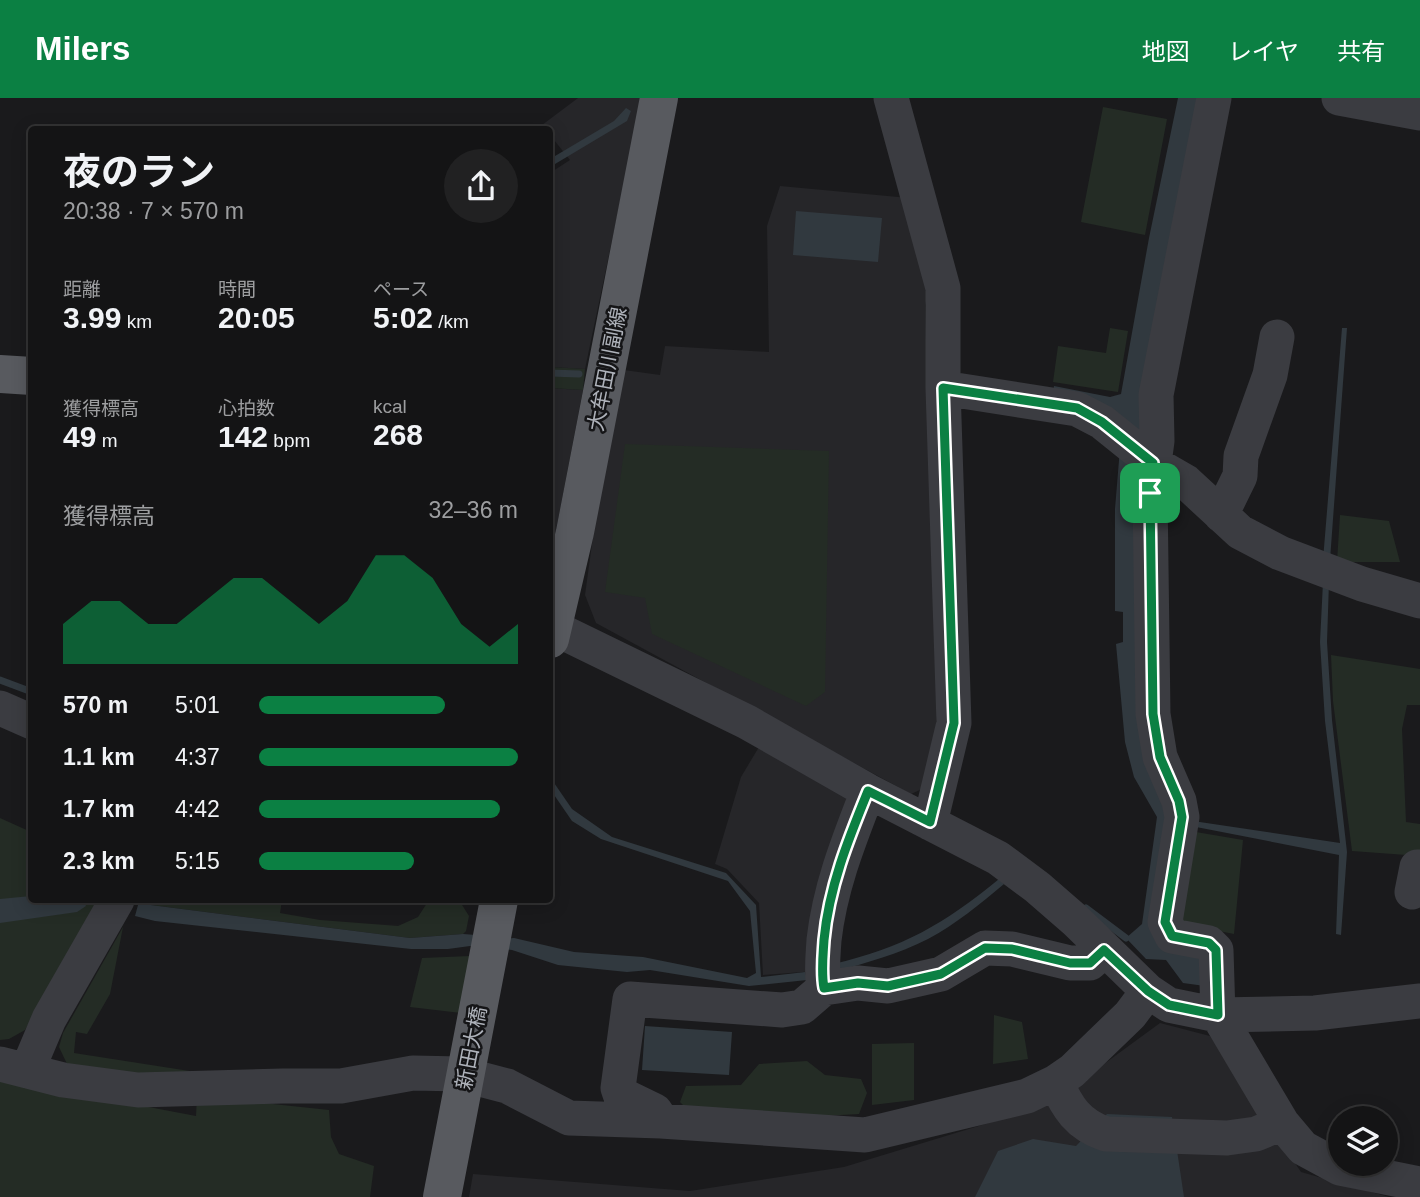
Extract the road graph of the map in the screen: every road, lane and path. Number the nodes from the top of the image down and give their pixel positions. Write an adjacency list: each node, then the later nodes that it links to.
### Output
1 (659, 98): 13 (main road, 大牟田川副線)
2 (891, 98): 9 (street)
3 (1214, 98): 10 (street)
4 (1339, 98): 5 (street)
5 (1420, 113)
6 (1277, 337): 11 (street)
7 (0, 374): 8 (main road)
8 (28, 376)
9 (943, 388): 10 (street); 18 (street)
10 (1153, 463): 11 (street); 25 (street)
11 (1221, 515): 12 (street)
12 (1420, 601)
13 (553, 618)
14 (553, 631): 17 (street)
15 (0, 708): 16 (street)
16 (28, 720)
17 (868, 791): 18 (street); 22 (street)
18 (930, 822): 21 (street)
19 (115, 903): 26 (street)
20 (498, 903): 31 (main road, 新田大橋, bridge)
21 (1104, 950): 22 (street); 23 (street)
22 (824, 988): 28 (street)
23 (1148, 991): 25 (street); 27 (street)
24 (1420, 1001): 25 (street)
25 (1218, 1015): 29 (street)
26 (13, 1068): 28 (street)
27 (1056, 1082): 28 (street); 29 (street)
28 (662, 1121)
29 (1282, 1123): 30 (street)
30 (1420, 1184)
31 (442, 1197)

